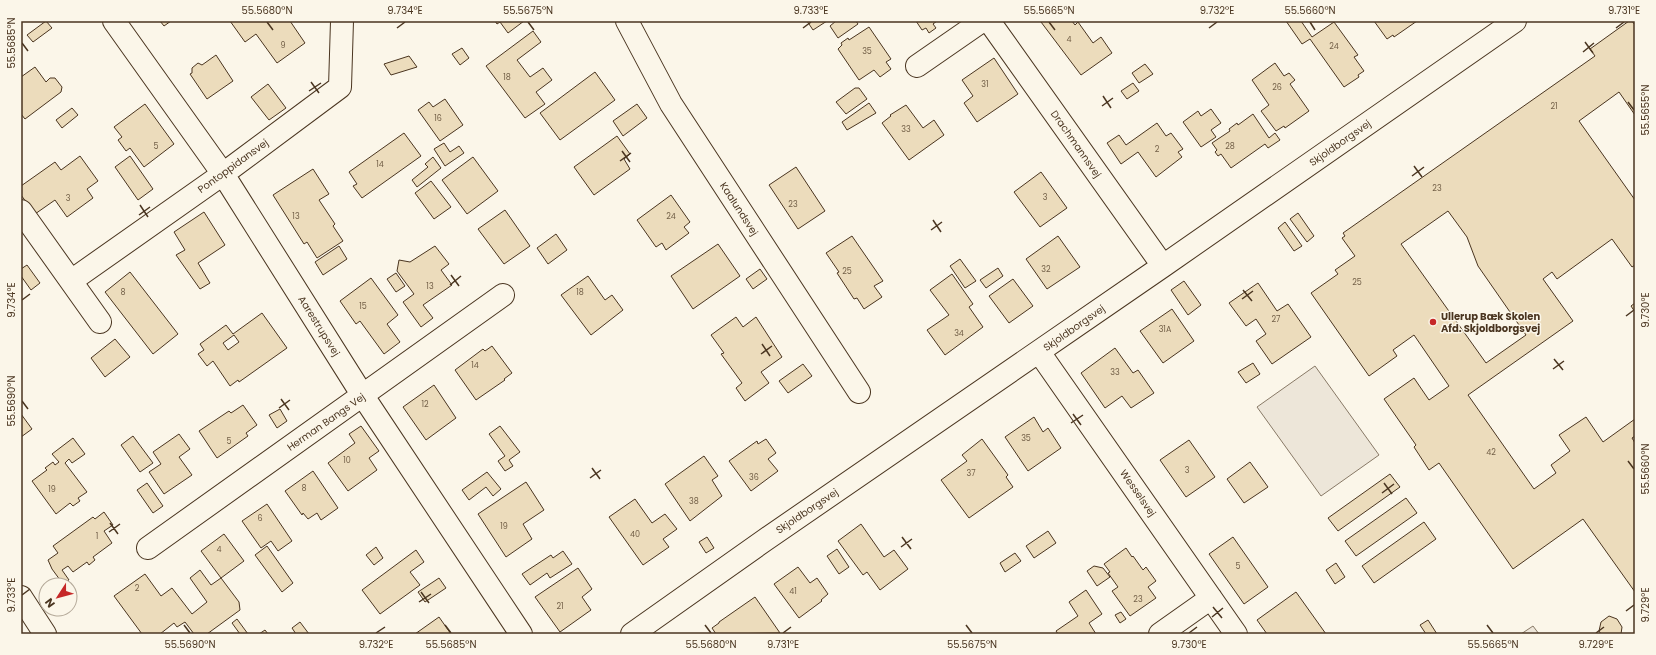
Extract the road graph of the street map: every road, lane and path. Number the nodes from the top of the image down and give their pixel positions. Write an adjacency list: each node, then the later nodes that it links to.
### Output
1 (114, 21): 8 (street, Aarestrupsvej)
2 (342, 21): 8 (street, Pontoppidansvej)
3 (627, 21): 15 (street, Kaalundsvej)
4 (982, 21): 7 (street)
5 (989, 21): 10 (street, Drachmannsvej)
6 (1515, 21): 10 (street, Skjoldborgsvej)
7 (917, 66)
8 (223, 174): 11 (street, Pontoppidansvej); 16 (street, Aarestrupsvej)
9 (21, 212): 11 (street)
10 (1162, 266): 14 (street, Skjoldborgsvej)
11 (71, 281): 13 (street)
12 (503, 295): 16 (street, Herman Bangs Vej)
13 (100, 322)
14 (1039, 352): 19 (street, Wesselsvej); 22 (street, Skjoldborgsvej)
15 (859, 392)
16 (363, 396): 17 (street, Herman Bangs Vej); 21 (street, Aarestrupsvej)
17 (148, 548)
18 (21, 597): 20 (street)
19 (1211, 598): 23 (street); 24 (street, Wesselsvej)
20 (45, 634)
21 (520, 634)
22 (632, 634)
23 (1160, 634)
24 (1236, 634)

